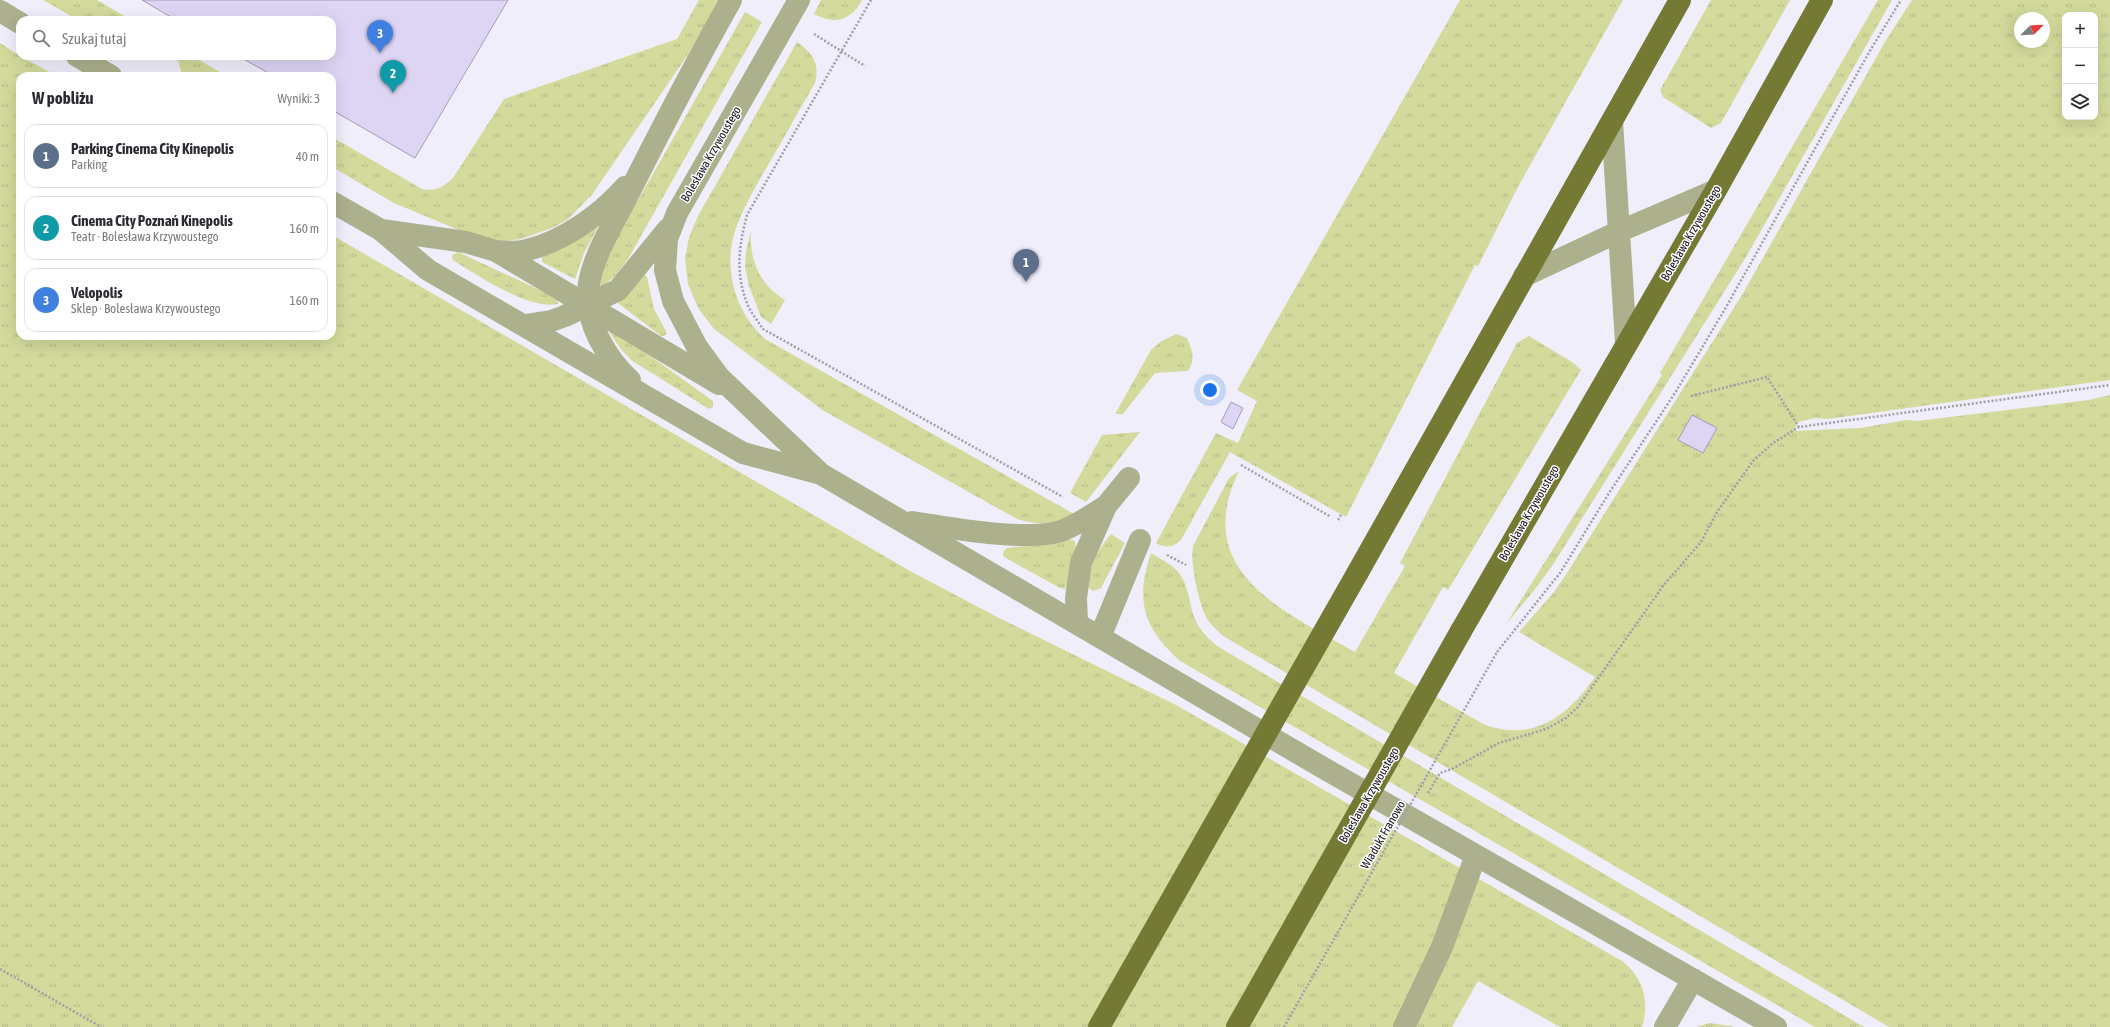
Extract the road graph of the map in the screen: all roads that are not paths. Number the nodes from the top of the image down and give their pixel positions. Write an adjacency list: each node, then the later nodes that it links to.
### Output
1 (731, 0): 12 (street)
2 (799, 0): 15 (street, Bolesława Krzywoustego)
3 (1680, 0): 11 (main road)
4 (1822, 0): 8 (main road, Bolesława Krzywoustego)
5 (1835, 0): 8 (main road)
6 (0, 11): 7 (street)
7 (16, 21)
8 (1806, 27): 13 (main road, Bolesława Krzywoustego)
9 (84, 60): 10 (street)
10 (104, 72)
11 (1612, 121): 17 (street); 19 (main road)
12 (641, 170): 18 (street); 20 (street)
13 (1716, 190): 17 (street); 22 (main road, Bolesława Krzywoustego)
14 (336, 204): 16 (street)
15 (670, 227): 20 (street); 23 (street, Bolesława Krzywoustego)
16 (382, 230): 18 (street); 21 (street)
17 (1618, 232): 19 (street); 22 (street)
18 (496, 251): 20 (street)
19 (1524, 276): 34 (main road, bridge)
20 (588, 306): 21 (street); 23 (street); 24 (street)
21 (525, 325): 24 (street)
22 (1626, 343): 35 (main road, Bolesława Krzywoustego, bridge)
23 (738, 396): 25 (street)
24 (657, 402): 25 (street)
25 (821, 474): 28 (street)
26 (1129, 478): 27 (street)
27 (1100, 510): 28 (street); 30 (street)
28 (899, 519): 30 (street)
29 (1140, 540): 31 (street)
30 (1077, 623): 31 (street)
31 (1100, 636): 32 (street)
32 (1476, 854): 33 (street); 36 (street)
33 (1693, 979): 37 (street); 38 (street)
34 (1099, 1027)
35 (1237, 1027)
36 (1404, 1027)
37 (1665, 1027)
38 (1776, 1027)

